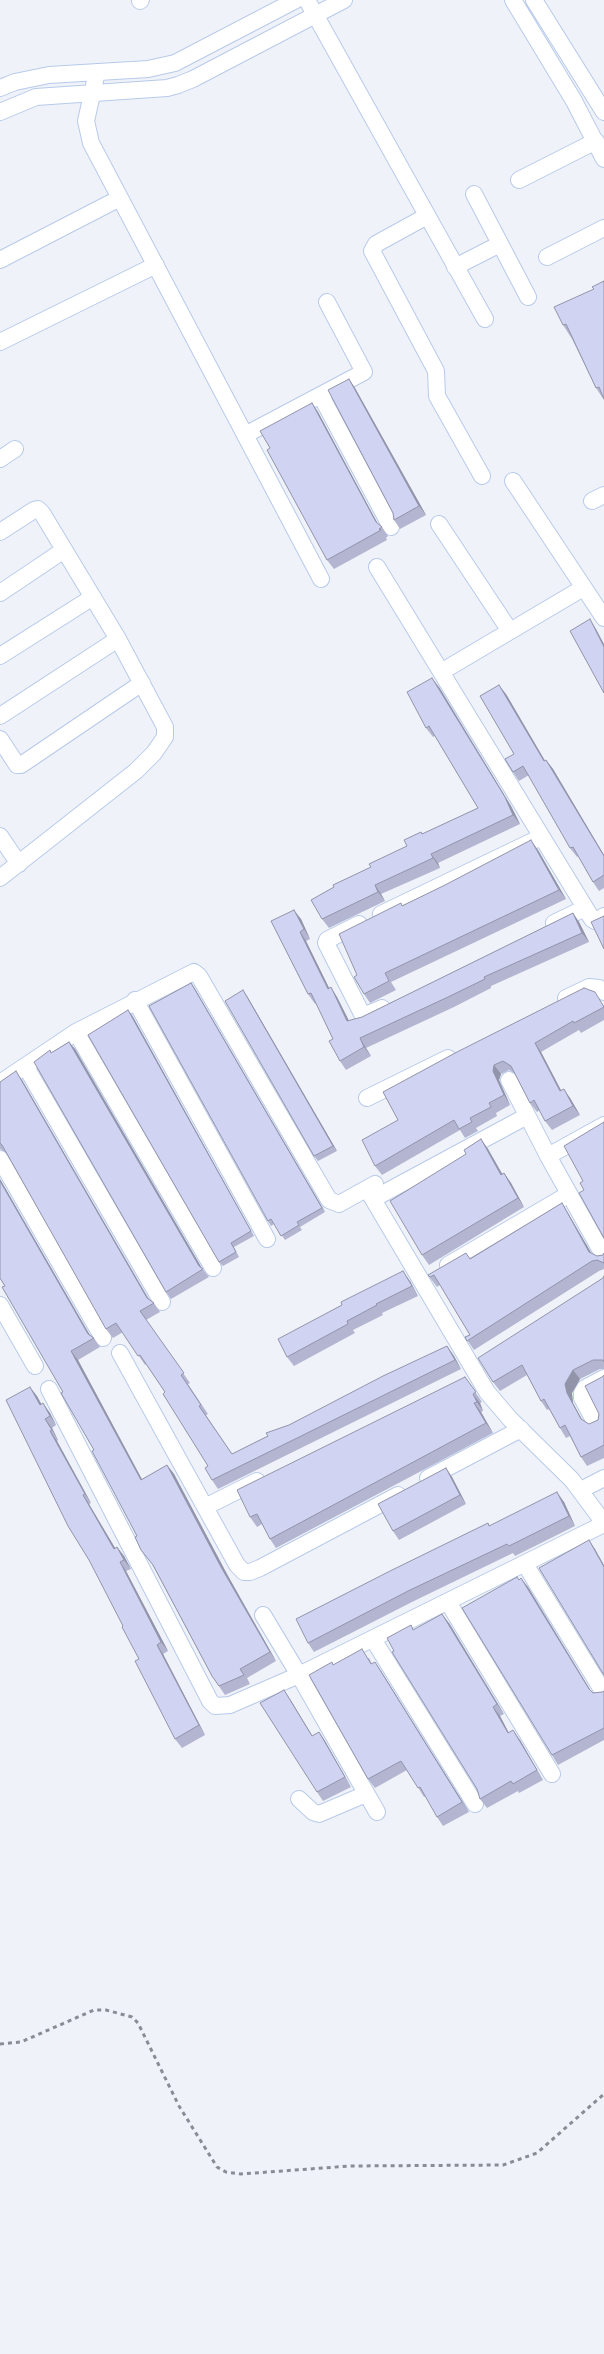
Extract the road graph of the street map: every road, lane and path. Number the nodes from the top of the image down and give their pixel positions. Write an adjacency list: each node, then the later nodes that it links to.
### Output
1 (296, 0): 7 (street)
2 (307, 0): 6 (street)
3 (344, 0): 6 (street)
4 (513, 0): 14 (street)
5 (534, 0): 13 (street)
6 (316, 15): 8 (street); 19 (street)
7 (229, 35): 8 (street); 9 (street)
8 (239, 55): 11 (street)
9 (97, 72): 10 (street); 11 (street)
10 (0, 88)
11 (91, 93): 12 (street); 18 (street)
12 (0, 112)
13 (604, 112)
14 (596, 140): 15 (street); 16 (street)
15 (604, 158)
16 (519, 180)
17 (474, 194): 21 (street)
18 (120, 198): 23 (street); 24 (street)
19 (427, 216): 25 (street); 34 (street)
20 (604, 228): 22 (street)
21 (500, 244): 25 (street); 26 (street)
22 (547, 257)
23 (0, 260)
24 (156, 265): 29 (street); 31 (street)
25 (455, 266): 28 (street)
26 (528, 297)
27 (327, 302): 30 (street)
28 (485, 319)
29 (0, 342)
30 (321, 396): 31 (street); 37 (street)
31 (245, 435): 41 (street)
32 (16, 449): 33 (street)
33 (0, 459)
34 (482, 476)
35 (513, 481): 42 (street)
36 (440, 524): 46 (street)
37 (391, 527)
38 (0, 532): 39 (street)
39 (64, 550): 43 (street); 44 (street)
40 (377, 567): 49 (street)
41 (321, 579)
42 (584, 588): 45 (street); 46 (street)
43 (0, 593)
44 (93, 597): 47 (street); 48 (street)
45 (604, 618)
46 (510, 632): 49 (street)
47 (118, 639): 50 (street); 51 (street)
48 (0, 656)
49 (441, 672): 54 (street)
50 (142, 683): 52 (street); 55 (street)
51 (0, 716)
52 (0, 740)
53 (0, 836): 55 (street)
54 (541, 837): 57 (street); 61 (street)
55 (20, 864): 56 (street)
56 (0, 878)
57 (585, 908): 58 (street); 59 (street)
58 (604, 916)
59 (541, 930)
60 (604, 992): 63 (street)
61 (400, 999)
62 (135, 1000): 64 (street); 74 (street); 76 (street)
63 (553, 1004)
64 (76, 1032): 66 (street); 78 (street)
65 (465, 1049): 69 (street)
66 (26, 1067): 68 (street); 80 (street)
67 (509, 1080): 70 (street)
68 (0, 1083)
69 (367, 1098)
70 (527, 1116): 72 (street); 74 (street)
71 (604, 1125): 72 (street)
72 (548, 1156): 75 (street)
73 (0, 1159): 82 (street)
74 (371, 1191): 79 (street)
75 (569, 1194): 77 (street); 79 (street)
76 (267, 1239)
77 (604, 1256)
78 (213, 1268)
79 (420, 1282): 86 (street)
80 (162, 1302)
81 (0, 1305): 85 (street)
82 (103, 1338)
83 (120, 1353): 95 (street)
84 (487, 1354): 86 (street)
85 (35, 1366)
86 (473, 1369): 88 (street); 91 (street)
87 (604, 1378): 90 (street)
88 (458, 1382)
89 (49, 1389): 101 (street)
90 (596, 1424)
91 (520, 1429): 94 (street); 95 (street)
92 (275, 1472): 95 (street)
93 (604, 1478): 94 (street)
94 (581, 1490): 96 (street)
95 (205, 1507)
96 (604, 1523): 97 (street)
97 (525, 1564): 98 (street); 102 (street)
98 (448, 1602): 100 (street); 103 (street)
99 (263, 1615): 101 (street)
100 (373, 1639): 101 (street); 106 (street)
101 (299, 1675): 104 (street)
102 (604, 1693)
103 (552, 1774)
104 (366, 1794): 105 (street); 107 (street)
105 (299, 1799)
106 (475, 1804)
107 (376, 1812)
108 (0, 2044): 109 (path)
109 (604, 2094)

